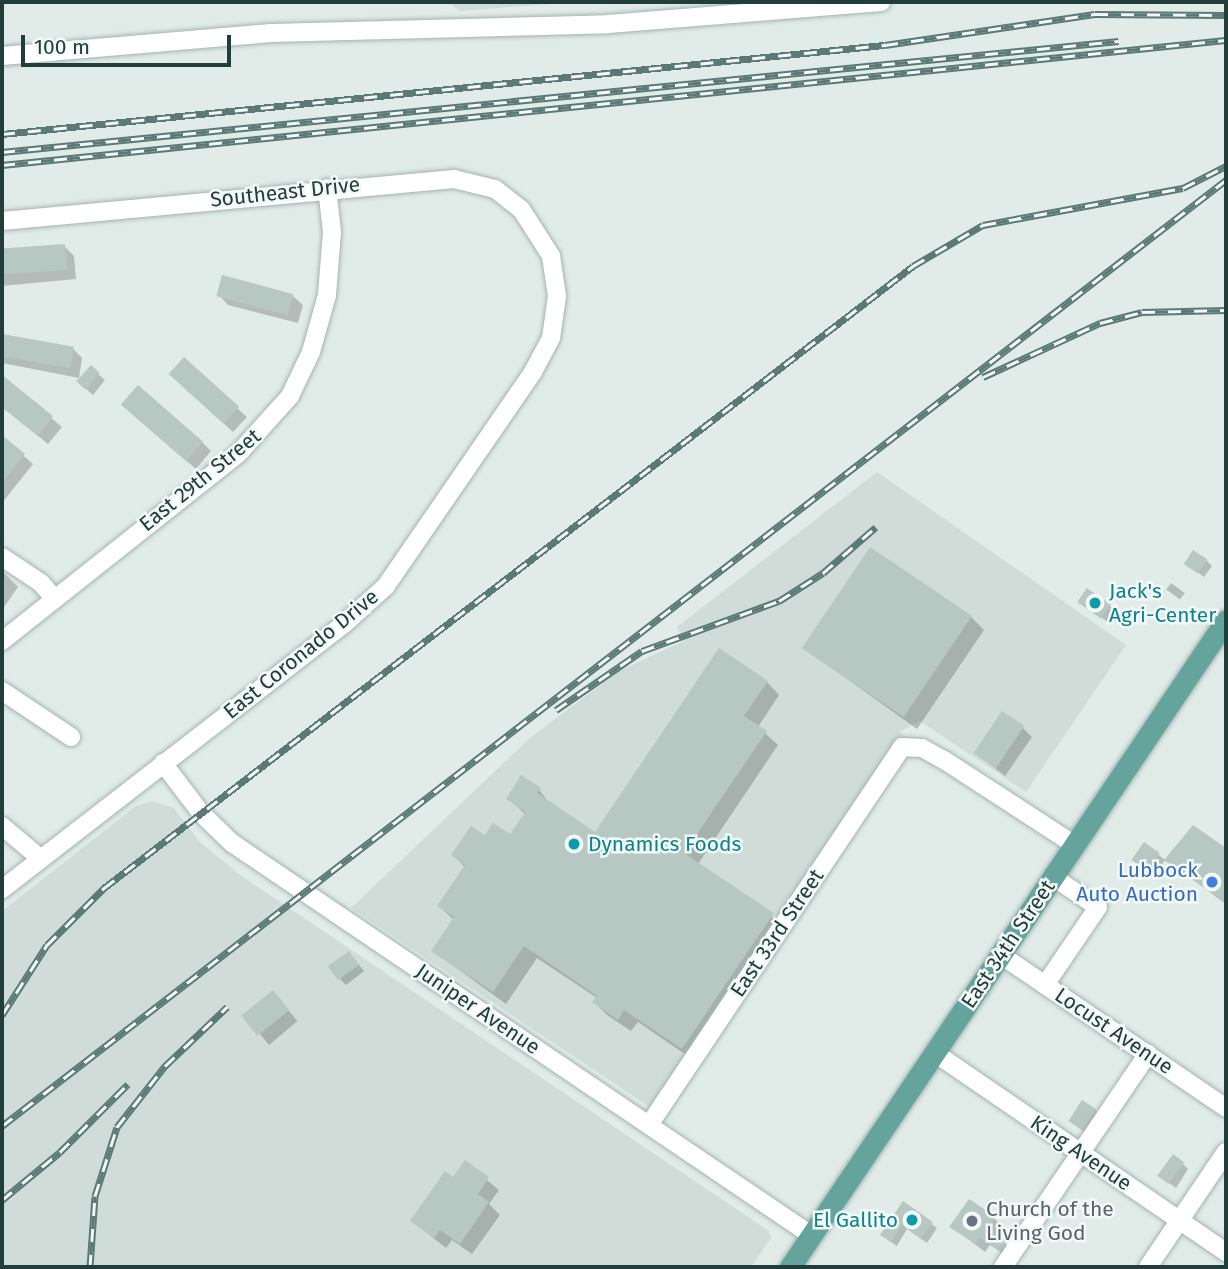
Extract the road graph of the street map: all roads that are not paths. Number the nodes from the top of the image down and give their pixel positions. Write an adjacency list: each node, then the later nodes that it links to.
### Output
1 (881, 2): 2 (street)
2 (2, 56)
3 (327, 188): 4 (street, Southeast Drive); 5 (street, Southeast Drive); 7 (street, East 29th Street)
4 (2, 221)
5 (543, 241): 12 (street, East Coronado Drive)
6 (2, 557): 7 (street)
7 (52, 597): 9 (street, East 29th Street)
8 (1226, 620): 14 (main road, East 34th Street)
9 (2, 641)
10 (2, 691): 11 (street)
11 (71, 737)
12 (163, 763): 15 (street, East Coronado Drive); 23 (street, Juniper Avenue)
13 (2, 826): 15 (street)
14 (1074, 845): 16 (main road, East 34th Street); 23 (street, East 33rd Street)
15 (41, 859): 17 (street, East Coronado Drive)
16 (1053, 877): 18 (main road, East 34th Street); 19 (street)
17 (2, 889)
18 (1001, 955): 19 (street, Locust Avenue); 20 (main road, East 34th Street)
19 (1045, 985): 21 (street, Locust Avenue)
20 (935, 1053): 24 (street, King Avenue); 27 (main road, East 34th Street)
21 (1148, 1054): 22 (street, Locust Avenue); 24 (street)
22 (1226, 1108)
23 (649, 1125): 27 (street, Juniper Avenue)
24 (1080, 1152): 26 (street, King Avenue); 30 (street)
25 (1226, 1152): 26 (street)
26 (1180, 1220): 28 (street, King Avenue); 31 (street)
27 (811, 1236): 29 (main road, East 34th Street)
28 (1226, 1252)
29 (790, 1267)
30 (1003, 1267)
31 (1148, 1267)

